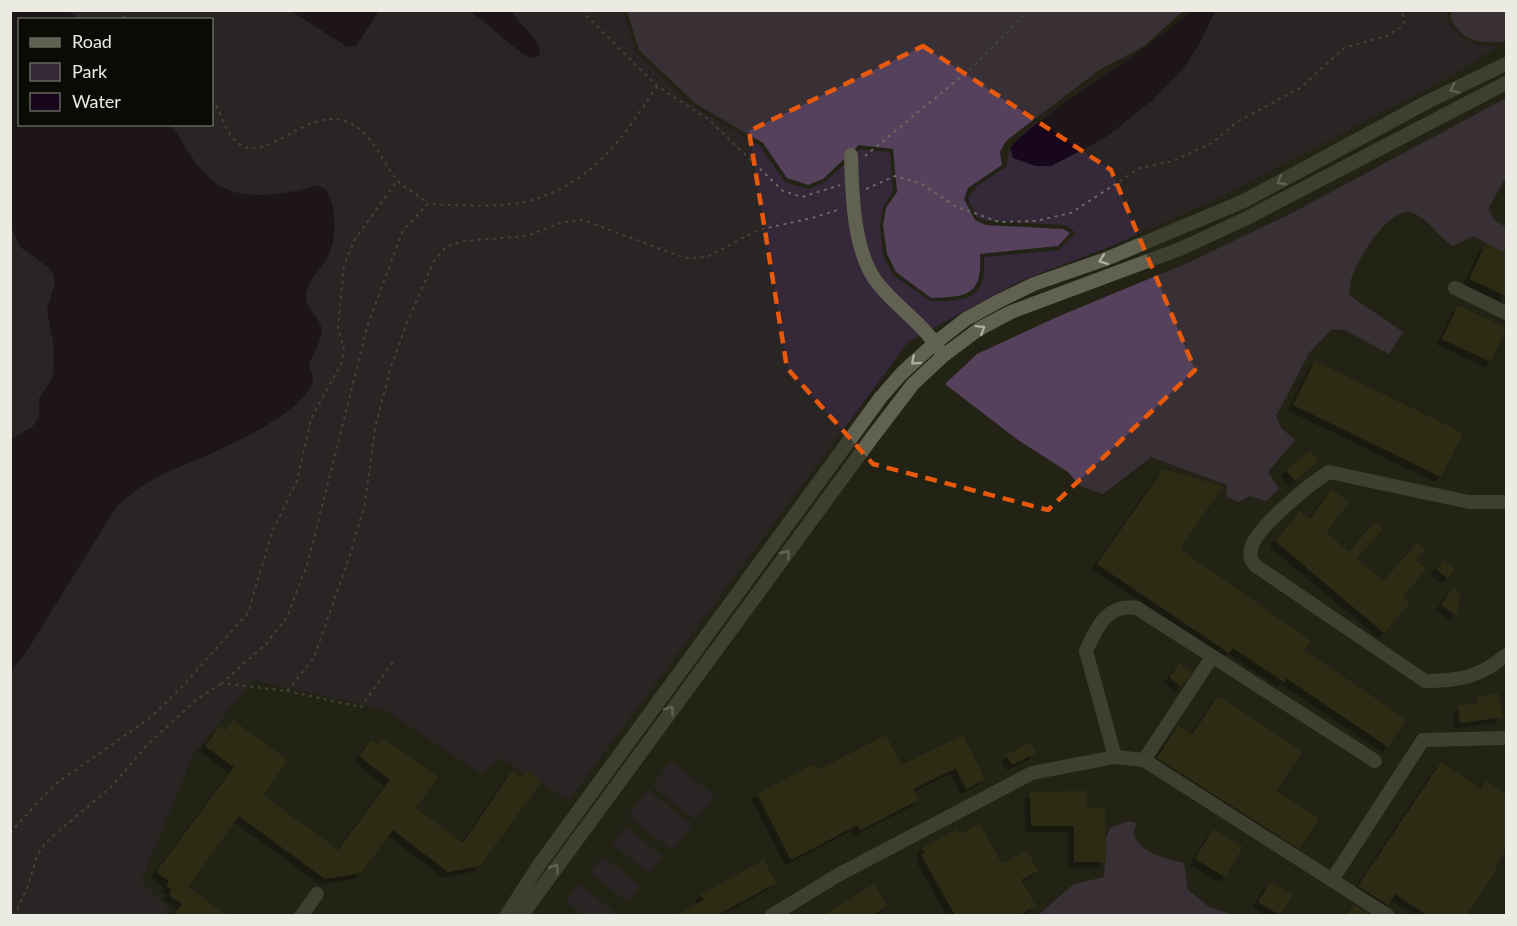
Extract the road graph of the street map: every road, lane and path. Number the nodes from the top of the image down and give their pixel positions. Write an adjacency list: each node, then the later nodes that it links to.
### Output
1 (580, 10): 6 (path)
2 (1029, 10): 8 (path)
3 (1401, 10): 12 (path)
4 (1506, 64): 15 (lane, one-way to 15)
5 (1506, 83): 16 (lane, one-way to 5)
6 (657, 86): 10 (path); 11 (path)
7 (213, 101): 9 (path)
8 (851, 160): 10 (lane)
9 (397, 181): 11 (path); 27 (path)
10 (851, 182): 12 (lane)
11 (428, 204): 21 (path)
12 (852, 205): 15 (lane); 22 (path)
13 (1455, 288): 14 (lane)
14 (1506, 313)
15 (935, 343): 16 (lane); 32 (lane, one-way to 32)
16 (944, 356): 33 (lane, one-way to 16)
17 (1506, 502): 18 (lane)
18 (1506, 655)
19 (1212, 657): 24 (lane); 25 (lane); 26 (lane)
20 (395, 659): 22 (path)
21 (222, 683): 22 (path); 30 (path)
22 (287, 691)
23 (1506, 738): 28 (lane)
24 (1115, 757): 25 (lane); 34 (lane)
25 (1144, 759): 28 (lane)
26 (1375, 761)
27 (10, 833)
28 (1332, 880): 35 (lane)
29 (317, 894): 31 (lane)
30 (14, 915)
31 (301, 915)
32 (506, 915)
33 (521, 915)
34 (771, 915)
35 (1388, 915)

